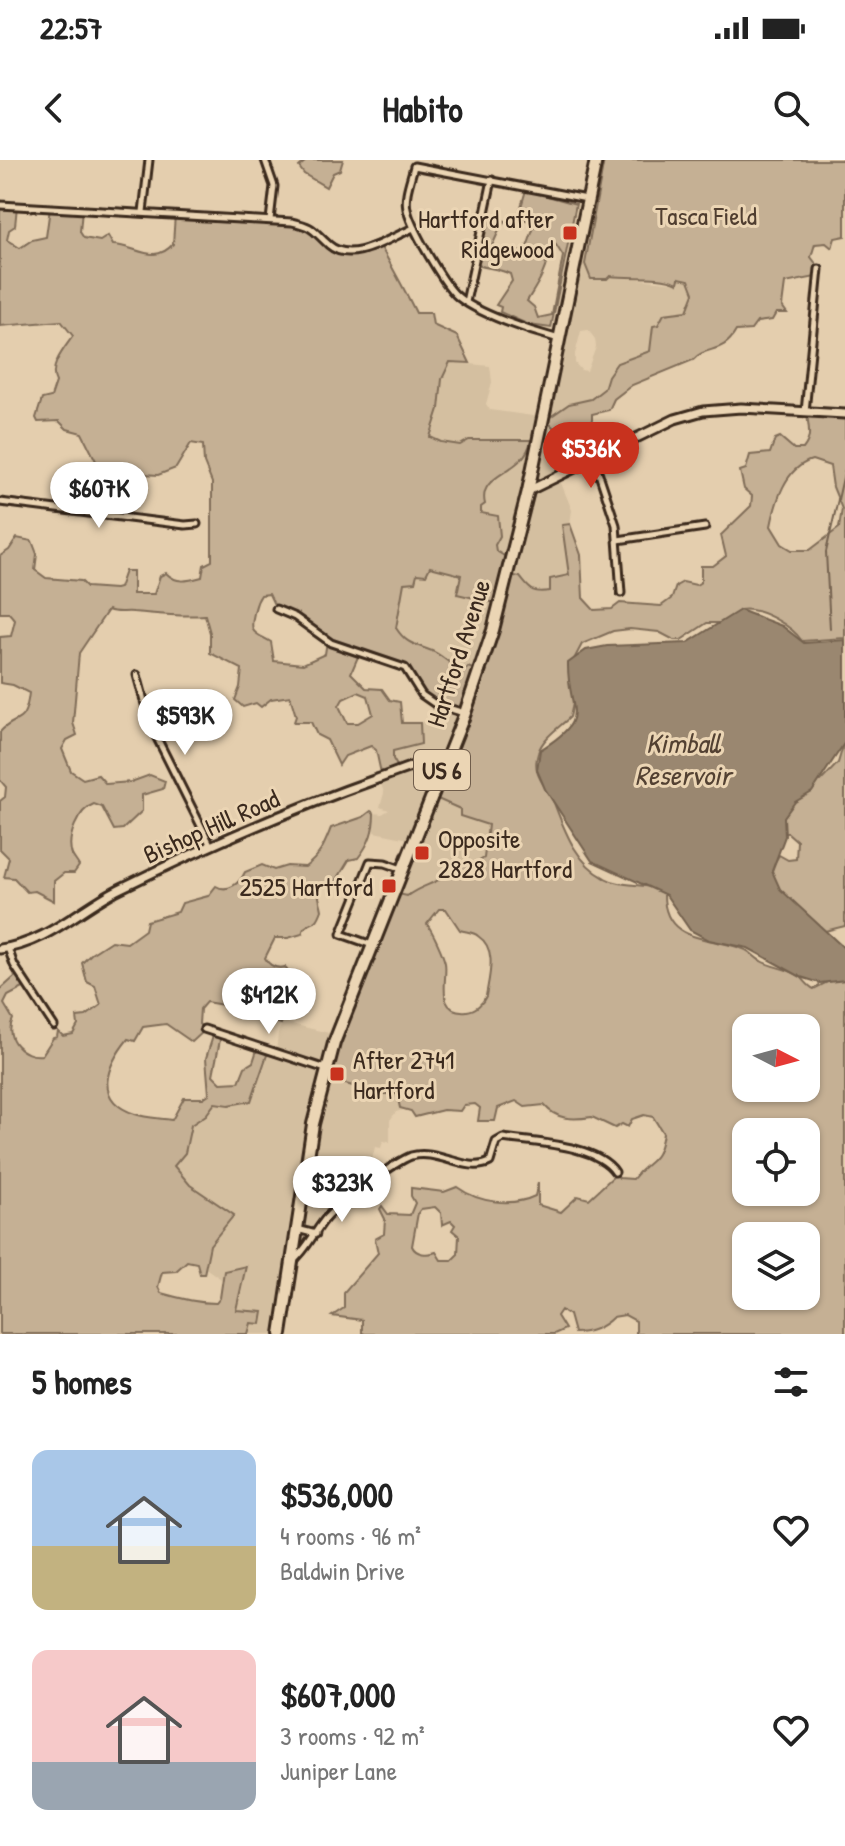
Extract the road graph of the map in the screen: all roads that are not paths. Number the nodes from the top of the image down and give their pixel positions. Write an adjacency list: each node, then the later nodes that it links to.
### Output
1 (149, 160): 8 (street)
2 (265, 160): 9 (street)
3 (596, 160): 6 (highway, Hartford Avenue / US 6)
4 (415, 163): 5 (street); 10 (street)
5 (492, 180): 6 (street); 12 (street)
6 (588, 200): 13 (highway, Hartford Avenue / US 6)
7 (0, 205): 8 (street)
8 (143, 212): 9 (street)
9 (270, 220): 10 (street)
10 (414, 228): 12 (street)
11 (819, 269): 14 (street)
12 (466, 302): 13 (street)
13 (559, 339): 17 (highway, Hartford Avenue / US 6)
14 (805, 412): 15 (street); 16 (street)
15 (845, 414)
16 (594, 459): 17 (street); 21 (street)
17 (528, 491): 25 (highway, Hartford Avenue / US 6)
18 (0, 502): 19 (street)
19 (197, 524)
20 (705, 527): 21 (street)
21 (618, 540): 22 (street)
22 (621, 593)
23 (276, 609): 25 (street)
24 (137, 675): 27 (street)
25 (465, 713): 26 (highway, Hartford Avenue / US 6)
26 (447, 757): 27 (street, Bishop Hill Road); 28 (highway, Hartford Avenue / US 6)
27 (211, 847): 30 (street, Bishop Hill Road)
28 (402, 869): 29 (highway, Hartford Avenue / US 6); 29 (street)
29 (372, 945): 33 (highway, Hartford Avenue / US 6)
30 (4, 948): 31 (street)
31 (54, 1026)
32 (204, 1029): 33 (street)
33 (327, 1069): 35 (highway, Hartford Avenue / US 6)
34 (615, 1172): 36 (street)
35 (297, 1228): 36 (street); 37 (highway, Hartford Avenue / US 6)
36 (316, 1234): 37 (street)
37 (292, 1263): 38 (highway, Hartford Avenue / US 6)
38 (281, 1334)

